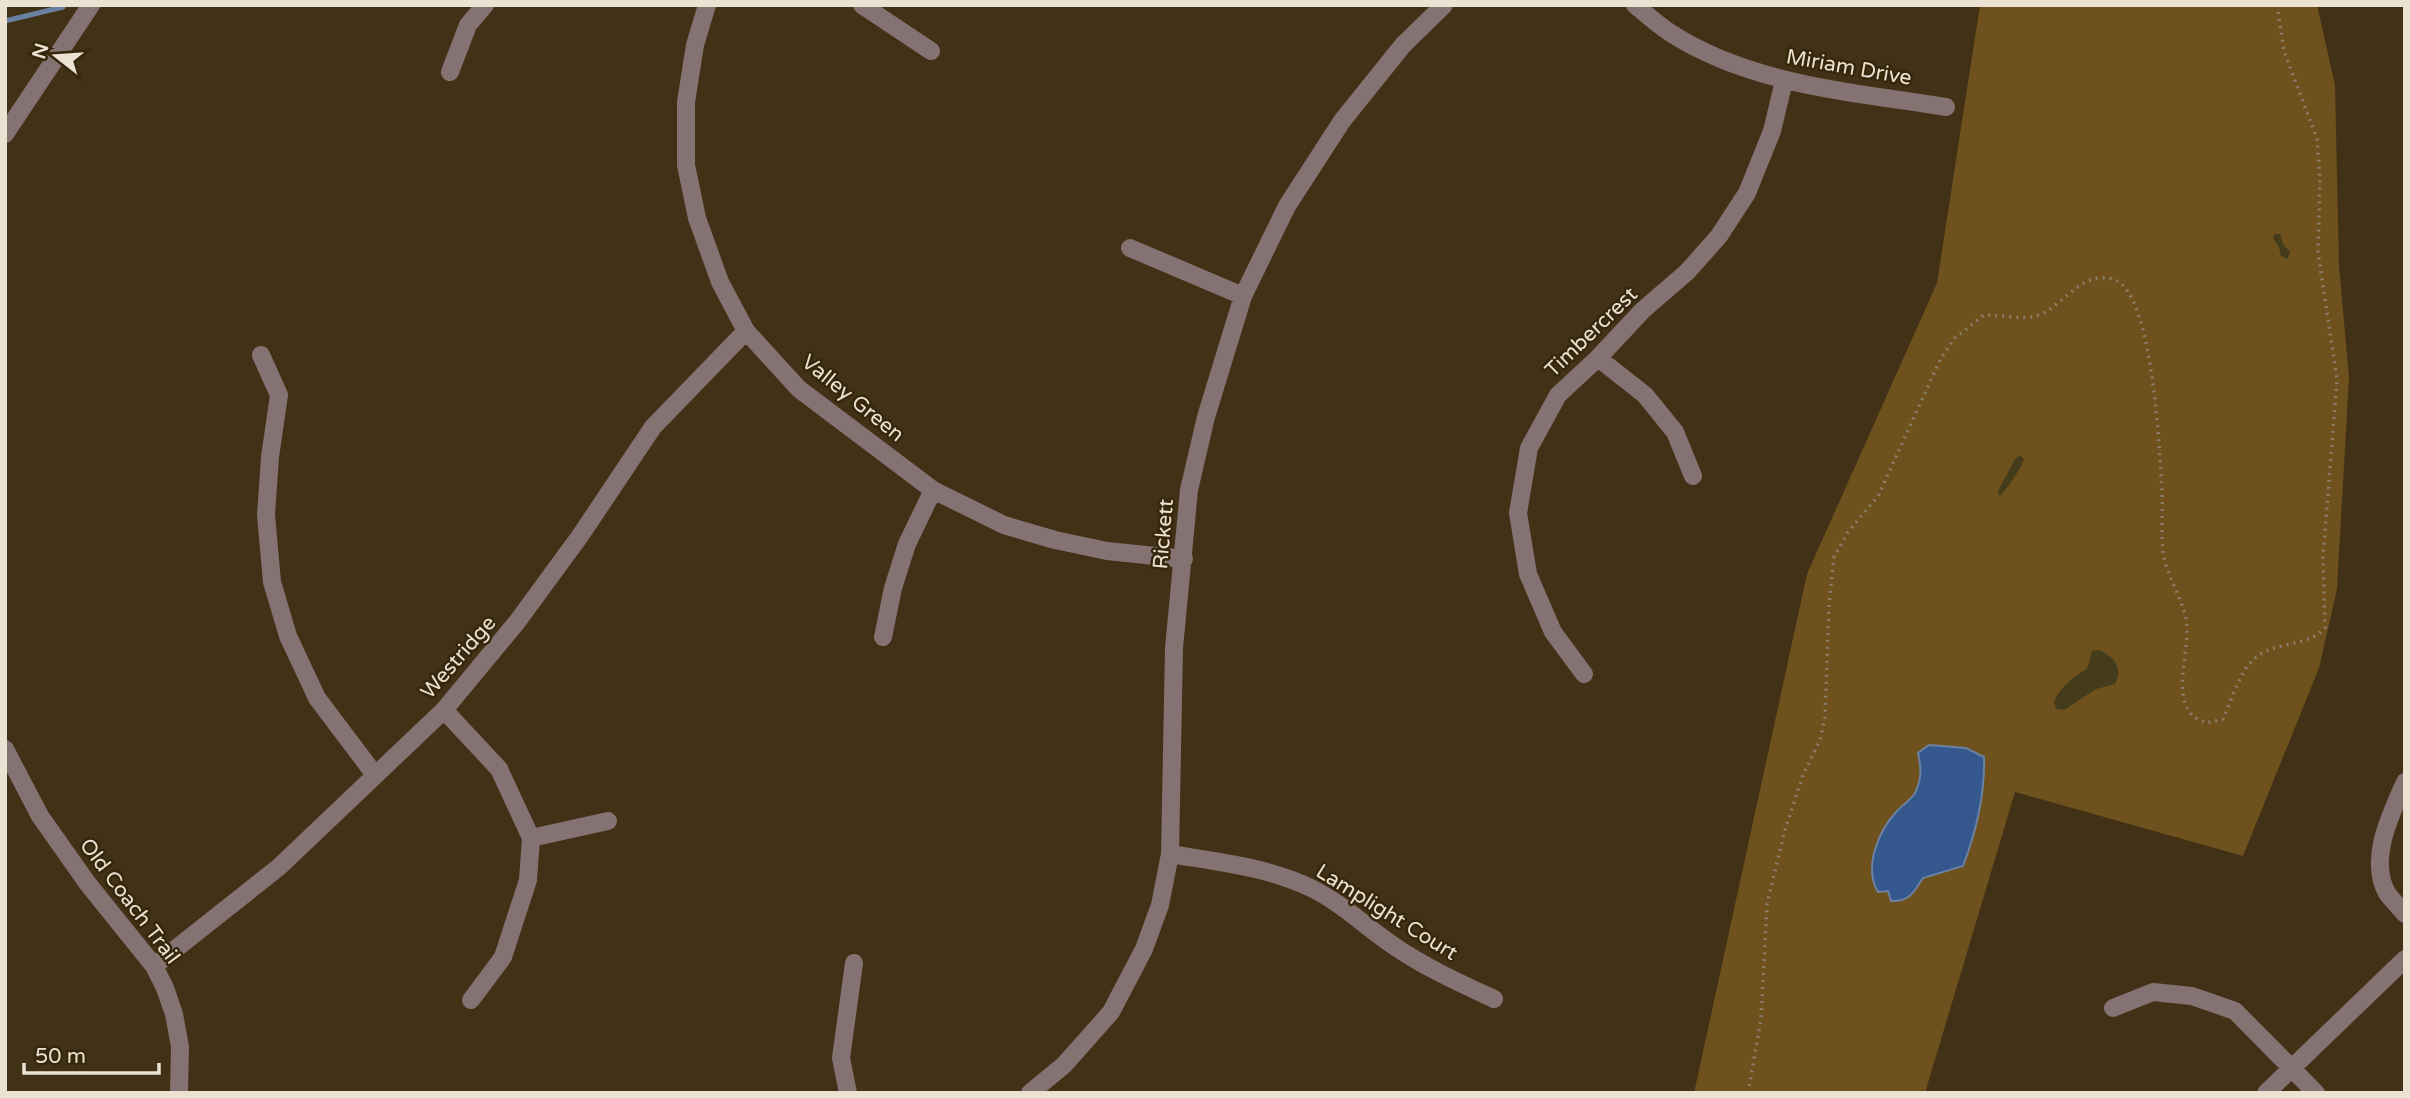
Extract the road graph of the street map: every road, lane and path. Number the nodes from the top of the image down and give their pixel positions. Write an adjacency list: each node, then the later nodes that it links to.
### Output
1 (92, 5): 12 (street)
2 (485, 5): 9 (street)
3 (707, 5): 15 (street, Valley Green)
4 (862, 5): 8 (street)
5 (1444, 5): 14 (street, Rickett)
6 (1635, 5): 10 (street, Miriam Drive)
7 (2277, 5): 41 (path)
8 (931, 51)
9 (450, 72)
10 (1784, 81): 11 (street, Miriam Drive); 17 (street, Timbercrest)
11 (1946, 107)
12 (5, 134)
13 (1130, 248): 14 (street)
14 (1243, 296): 20 (street, Rickett)
15 (746, 331): 19 (street, Valley Green); 23 (street, Westridge)
16 (261, 355): 25 (street)
17 (1598, 358): 18 (street); 22 (street, Timbercrest)
18 (1693, 476)
19 (933, 489): 20 (street, Valley Green); 21 (street)
20 (1184, 559): 29 (street, Rickett)
21 (883, 637)
22 (1584, 674)
23 (444, 710): 25 (street, Westridge); 28 (street)
24 (5, 749): 33 (street, Old Coach Trail)
25 (375, 775): 33 (street, Westridge)
26 (2405, 782): 30 (street)
27 (608, 821): 28 (street)
28 (531, 838): 35 (street)
29 (1170, 855): 34 (street, Lamplight Court); 40 (street, Rickett)
30 (2405, 914)
31 (2405, 960): 37 (street)
32 (855, 963): 39 (street)
33 (154, 967): 38 (street, Old Coach Trail)
34 (1494, 999)
35 (471, 1000)
36 (2113, 1008): 37 (street)
37 (2292, 1068): 42 (street); 43 (street)
38 (179, 1093)
39 (848, 1093)
40 (1030, 1093)
41 (1748, 1093)
42 (2266, 1093)
43 (2316, 1093)

